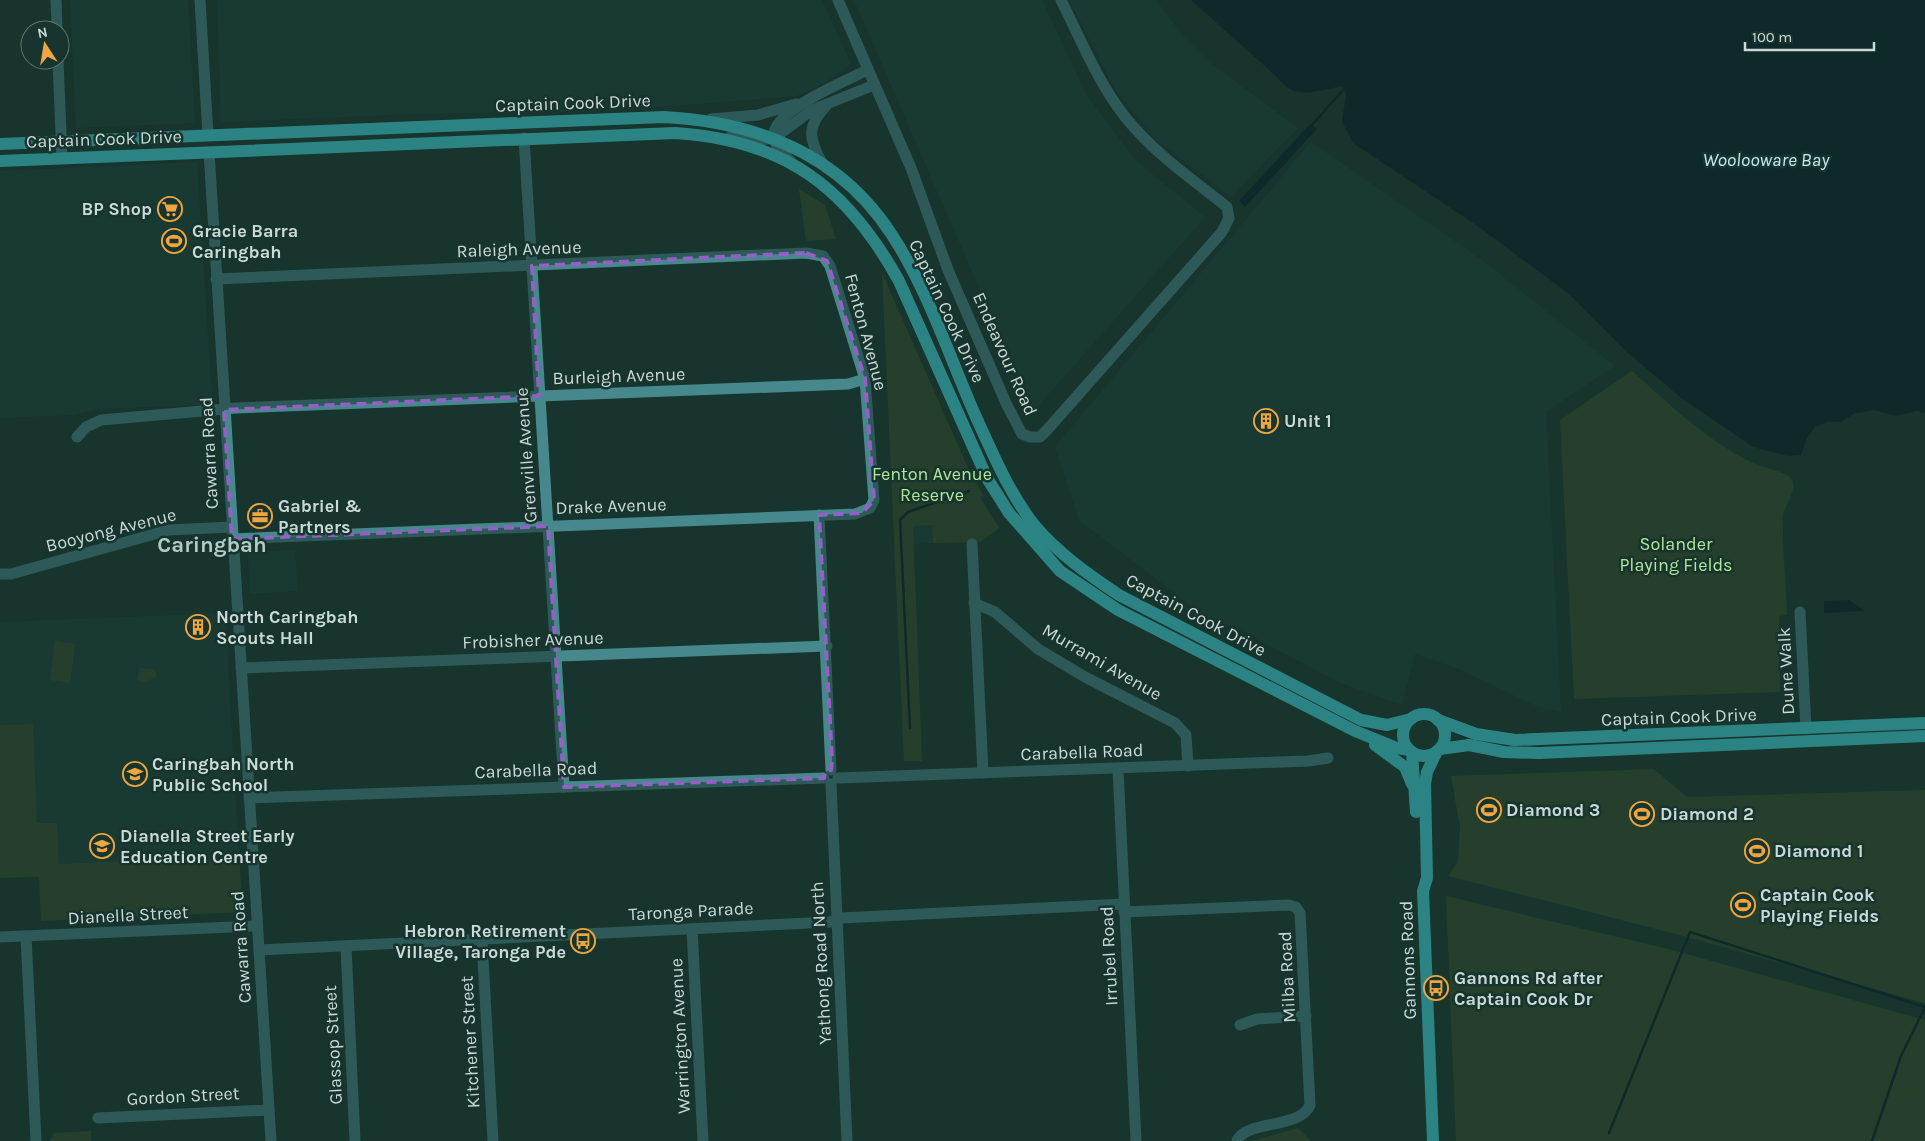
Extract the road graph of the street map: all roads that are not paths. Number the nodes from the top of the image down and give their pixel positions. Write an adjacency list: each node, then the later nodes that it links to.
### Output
1 (56, 0): 5 (street)
2 (200, 0): 13 (street)
3 (838, 0): 7 (street, Endeavour Road)
4 (1061, 0): 8 (street, Endeavour Road)
5 (57, 20)
6 (58, 70): 17 (street)
7 (867, 70): 8 (street, Endeavour Road); 9 (street)
8 (874, 85): 10 (street)
9 (807, 100): 11 (street); 16 (street)
10 (831, 102): 16 (street); 22 (street)
11 (702, 119): 12 (main road, Captain Cook Drive); 16 (main road, Captain Cook Drive)
12 (521, 122): 13 (main road, Captain Cook Drive); 15 (main road, Grenville Avenue)
13 (208, 135): 17 (main road, Captain Cook Drive); 19 (main road, Captain Cook Drive)
14 (704, 135): 15 (main road, Captain Cook Drive); 16 (street); 23 (main road, Captain Cook Drive)
15 (524, 138): 19 (main road, Captain Cook Drive); 25 (street, Grenville Avenue)
16 (774, 138): 22 (main road, Captain Cook Drive); 23 (street)
17 (62, 142): 18 (main road, Captain Cook Drive); 20 (street)
18 (0, 144)
19 (209, 152): 20 (main road, Captain Cook Drive); 26 (street, Cawarra Road)
20 (62, 158): 21 (main road, Captain Cook Drive)
21 (0, 161)
22 (822, 163): 43 (main road, Captain Cook Drive)
23 (796, 166): 47 (main road, Captain Cook Drive)
24 (823, 256): 25 (street, Raleigh Avenue); 27 (street, Fenton Avenue)
25 (532, 266): 26 (street, Raleigh Avenue); 28 (street, Grenville Avenue)
26 (216, 279): 29 (street, Cawarra Road)
27 (865, 379): 28 (street, Burleigh Avenue); 31 (street, Fenton Avenue)
28 (540, 396): 29 (street, Burleigh Avenue); 33 (street, Grenville Avenue)
29 (224, 410): 30 (street, Burleigh Avenue); 34 (street, Cawarra Road)
30 (77, 437)
31 (870, 508): 32 (street, Drake Avenue)
32 (819, 515): 33 (street, Drake Avenue); 40 (street, Yathong Road North)
33 (548, 526): 35 (street, Drake Avenue); 41 (street, Grenville Avenue)
34 (231, 527): 35 (street, Cawarra Road); 37 (street, Booyong Avenue)
35 (232, 539): 42 (street, Cawarra Road)
36 (972, 544): 38 (street)
37 (0, 574)
38 (974, 603): 52 (street, Murrami Avenue); 54 (street)
39 (1800, 612): 46 (street, Dune Walk)
40 (827, 646): 41 (street, Frobisher Avenue); 55 (street, Yathong Road North)
41 (555, 657): 42 (street, Frobisher Avenue); 56 (street, Grenville Avenue)
42 (241, 668): 58 (street, Cawarra Road)
43 (1411, 720): 44 (main road); 50 (main road)
44 (1438, 720): 46 (main road, Captain Cook Drive); 49 (main road)
45 (1925, 723): 46 (main road, Captain Cook Drive)
46 (1806, 729)
47 (1355, 731): 50 (main road, Captain Cook Drive); 57 (main road)
48 (1925, 736): 49 (main road, Captain Cook Drive)
49 (1438, 750): 50 (main road); 59 (main road, Gannons Road)
50 (1411, 751): 57 (main road)
51 (1328, 758): 52 (street, Carabella Road)
52 (1188, 766): 53 (street, Carabella Road)
53 (1118, 769): 54 (street, Carabella Road); 60 (street, Irrubel Road)
54 (983, 772): 55 (street, Carabella Road)
55 (831, 777): 56 (street, Carabella Road); 61 (street, Yathong Road North)
56 (564, 787): 58 (street, Carabella Road)
57 (1416, 796): 59 (main road)
58 (249, 798): 62 (street, Cawarra Road)
59 (1423, 892): 81 (main road, Gannons Road)
60 (1124, 908): 61 (street, Taronga Parade); 69 (street, Milba Road); 80 (street, Irrubel Road)
61 (836, 919): 63 (street, Taronga Parade); 79 (street, Yathong Road North)
62 (257, 926): 64 (street, Dianella Street); 68 (street, Cawarra Road)
63 (692, 929): 66 (street, Taronga Parade); 78 (street, Warrington Avenue)
64 (26, 936): 65 (street, Dianella Street); 74 (street)
65 (0, 937)
66 (482, 940): 67 (street, Taronga Parade); 77 (street, Kitchener Street)
67 (346, 947): 68 (street, Taronga Parade); 76 (street, Glassop Street)
68 (259, 950): 71 (street, Cawarra Road)
69 (1306, 1016): 70 (street); 73 (street, Milba Road)
70 (1240, 1026)
71 (269, 1110): 72 (street, Gordon Street); 75 (street, Cawarra Road)
72 (98, 1118)
73 (1237, 1140)
74 (36, 1141)
75 (271, 1141)
76 (355, 1141)
77 (493, 1141)
78 (703, 1141)
79 (847, 1141)
80 (1136, 1141)
81 (1433, 1141)

